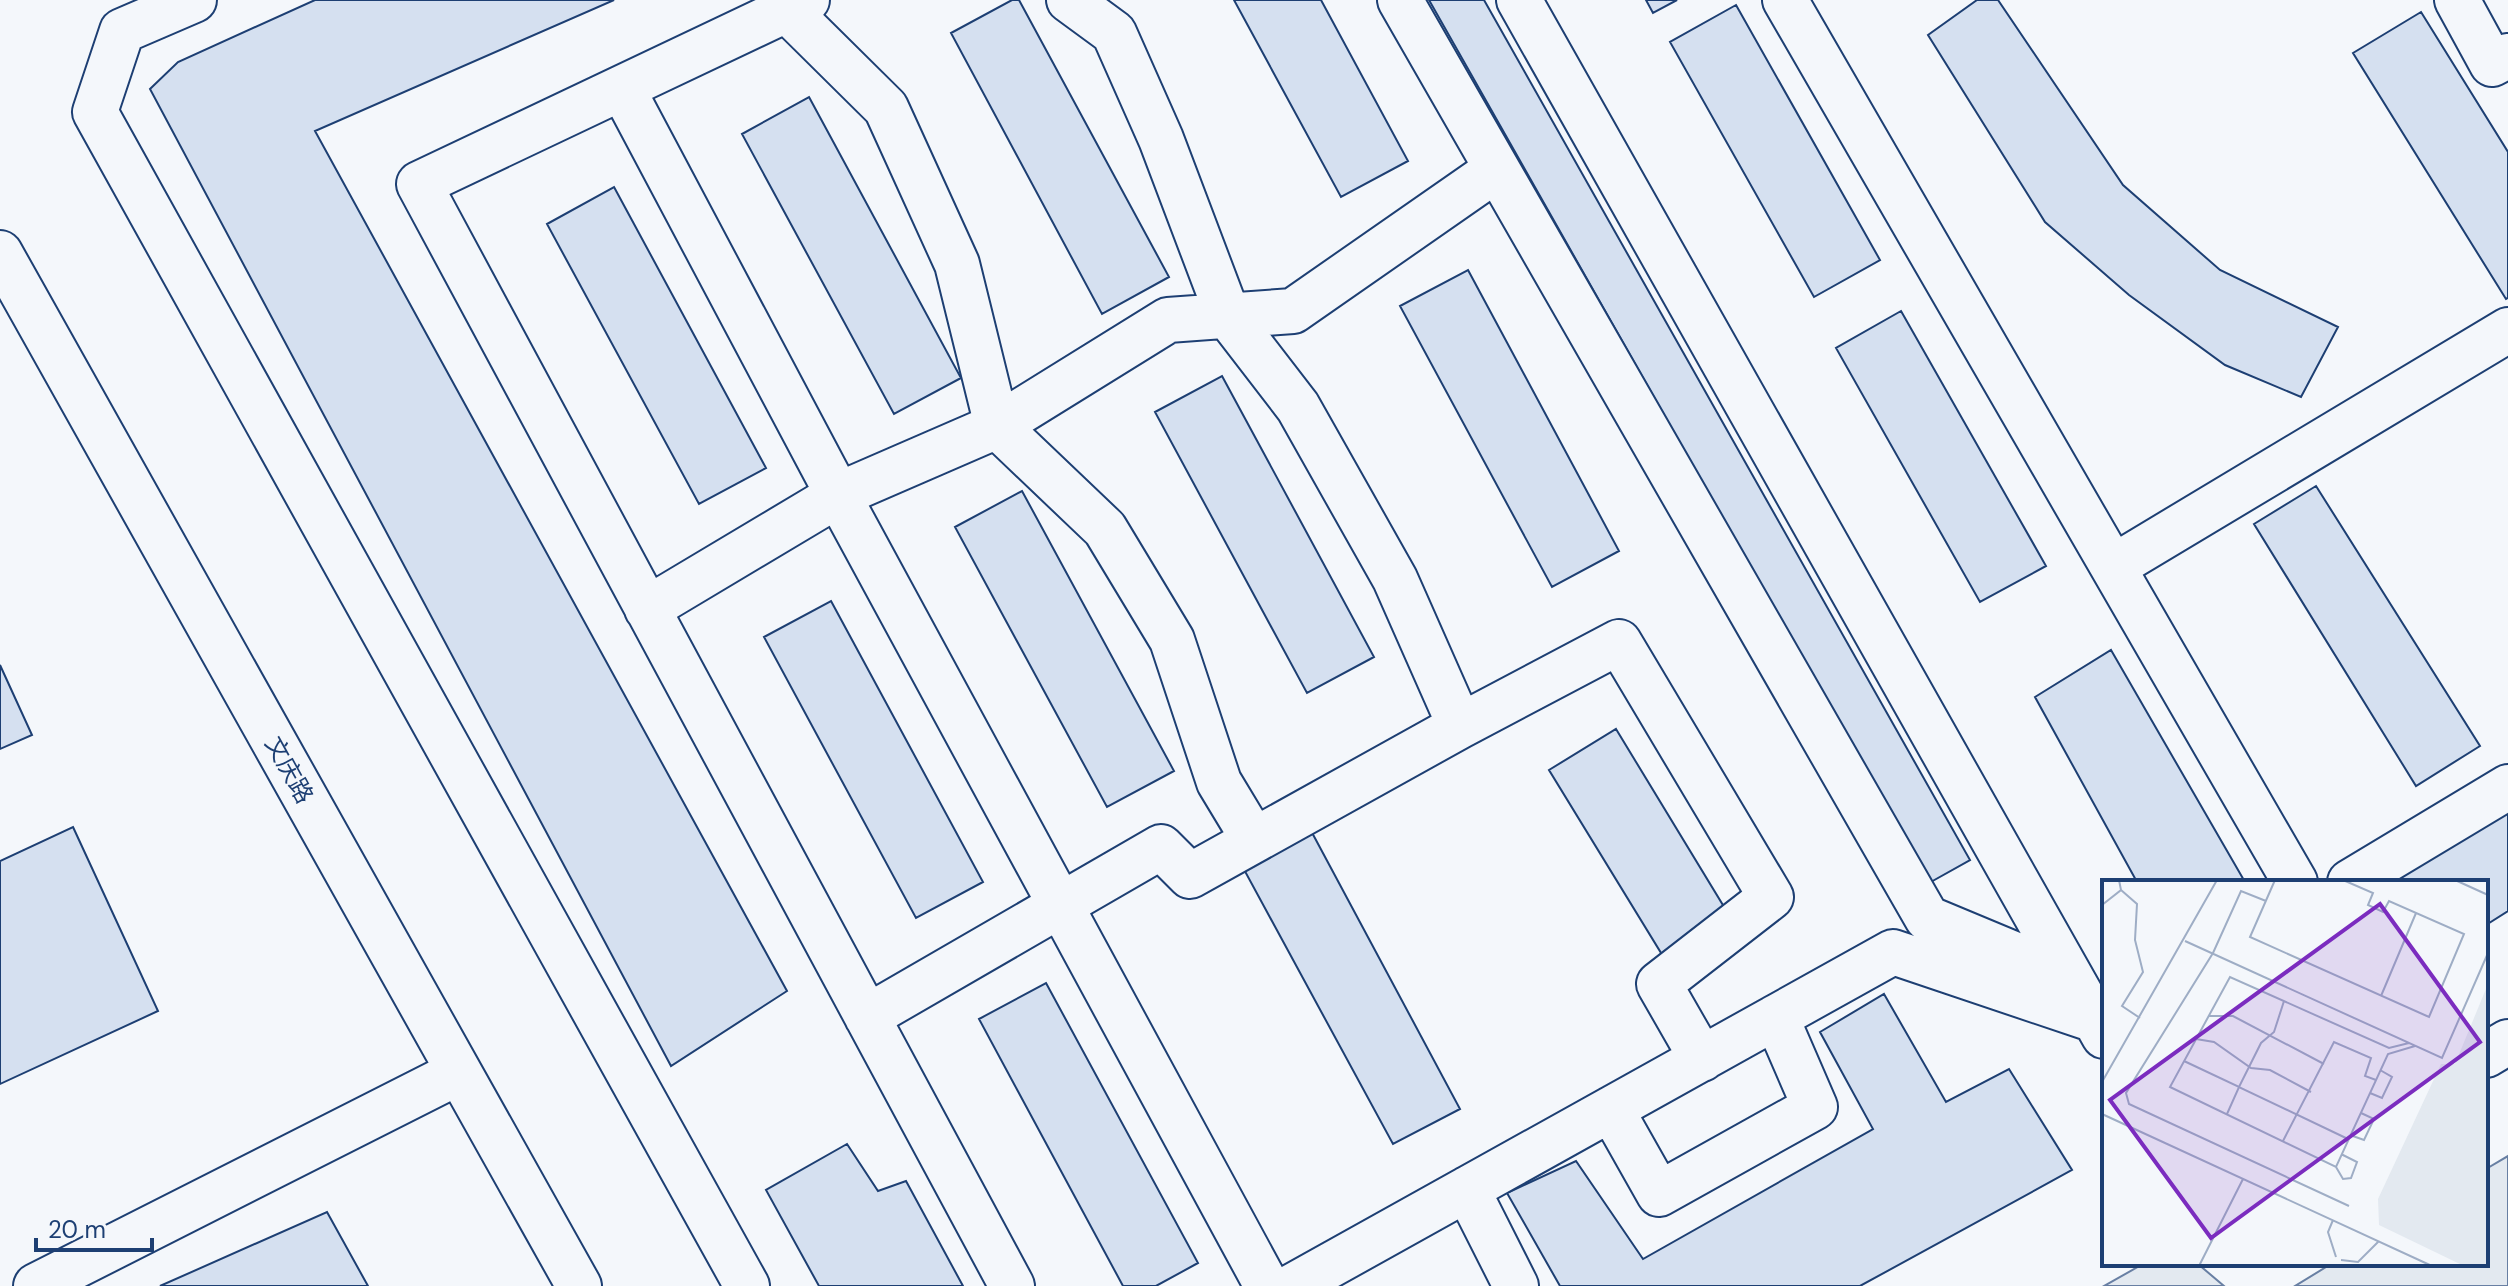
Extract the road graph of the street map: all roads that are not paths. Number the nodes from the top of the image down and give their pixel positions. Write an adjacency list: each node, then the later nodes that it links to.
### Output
1 (194, 0): 37 (street)
2 (1069, 0): 12 (street)
3 (1400, 0): 10 (street)
4 (1519, 0): 24 (street)
5 (1785, 0): 16 (street)
6 (2457, 0): 8 (street)
7 (797, 5): 9 (street); 14 (street)
8 (2508, 56)
9 (622, 88): 15 (street); 17 (street)
10 (1497, 169): 12 (street); 24 (street)
11 (0, 253): 31 (street, 文庆路)
12 (1228, 316): 14 (street); 18 (street)
13 (2508, 330): 16 (street)
14 (997, 426): 15 (street); 20 (street)
15 (838, 495): 17 (street); 23 (street)
16 (2113, 567): 21 (street)
17 (647, 609): 25 (street)
18 (1460, 726): 20 (street); 30 (street)
19 (2508, 787): 22 (street)
20 (1254, 840): 23 (street)
21 (2294, 880)
22 (2353, 880)
23 (1060, 906): 25 (street); 34 (street)
24 (2071, 978): 27 (street)
25 (867, 1017): 38 (street)
26 (1776, 1017): 27 (street); 30 (street); 32 (street)
27 (2099, 1028)
28 (2508, 1042): 29 (street)
29 (2488, 1054)
30 (1702, 1059): 32 (street)
31 (459, 1072): 35 (street); 36 (street, 文庆路)
32 (1611, 1109): 33 (street)
33 (1467, 1189): 34 (street); 39 (street)
34 (1295, 1284)
35 (36, 1286)
36 (579, 1286)
37 (747, 1286)
38 (1012, 1286)
39 (1516, 1286)

